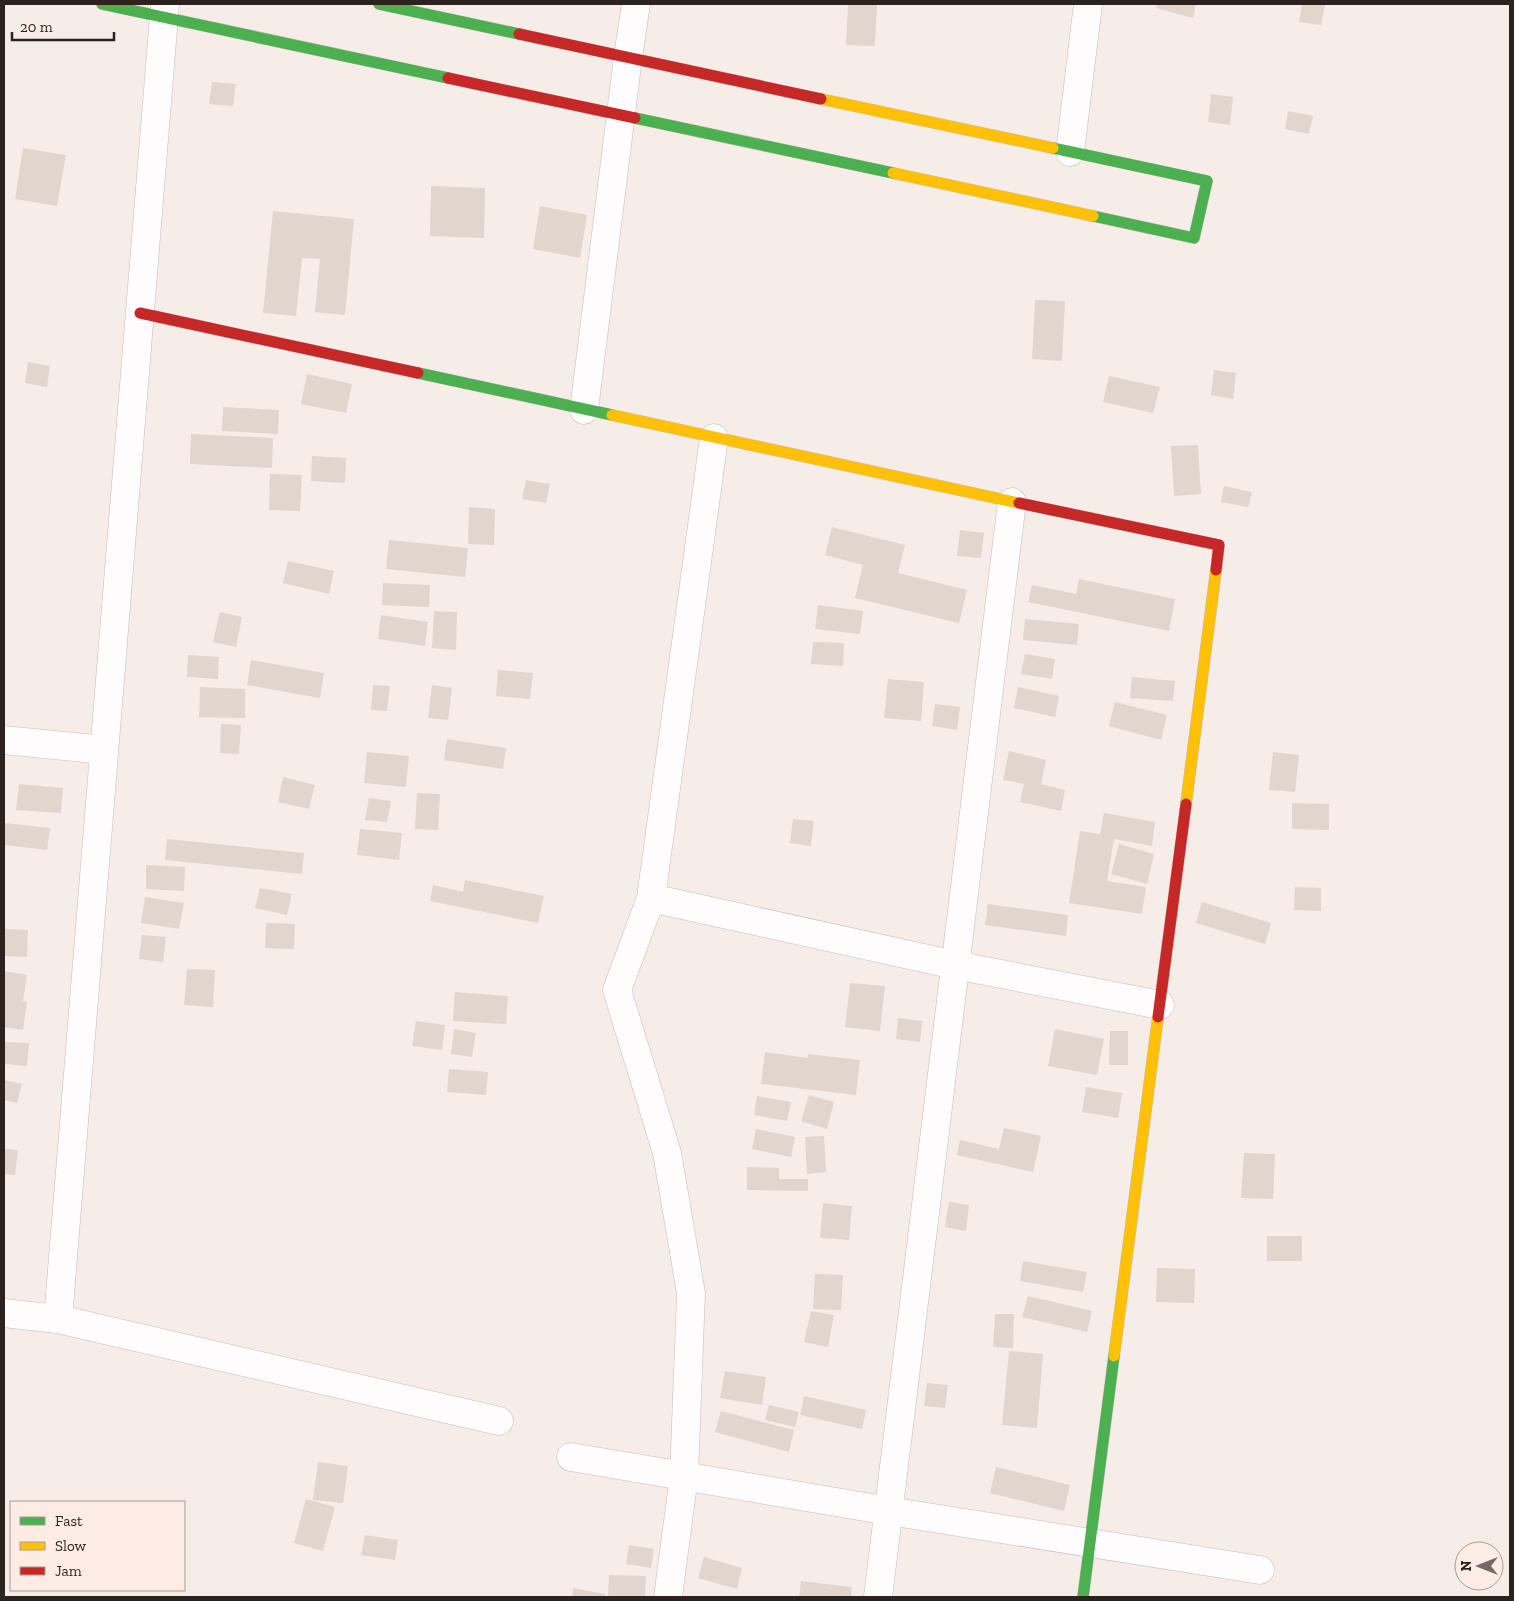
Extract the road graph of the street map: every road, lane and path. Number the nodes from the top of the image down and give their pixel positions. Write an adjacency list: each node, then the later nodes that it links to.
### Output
1 (102, 4): 5 (street)
2 (378, 4): 6 (street)
3 (636, 4): 6 (street)
4 (1088, 4): 8 (street)
5 (165, 10): 7 (street); 9 (street)
6 (628, 57): 7 (street); 8 (street)
7 (622, 116): 8 (street); 10 (street)
8 (1070, 152)
9 (140, 313): 10 (street); 14 (street)
10 (584, 410): 11 (street)
11 (714, 438): 12 (street); 15 (street)
12 (1012, 502): 16 (street); 17 (street)
13 (4, 740): 14 (street)
14 (104, 750): 19 (street)
15 (652, 898): 16 (street); 22 (street)
16 (955, 965): 17 (street); 23 (street)
17 (1160, 1005): 24 (street)
18 (4, 1313): 19 (street)
19 (58, 1319): 20 (street)
20 (499, 1421)
21 (571, 1457): 22 (street)
22 (684, 1476): 23 (street); 26 (street)
23 (889, 1511): 24 (street); 27 (street)
24 (1090, 1544): 25 (street); 28 (street)
25 (1260, 1570)
26 (668, 1597)
27 (878, 1597)
28 (1083, 1597)

